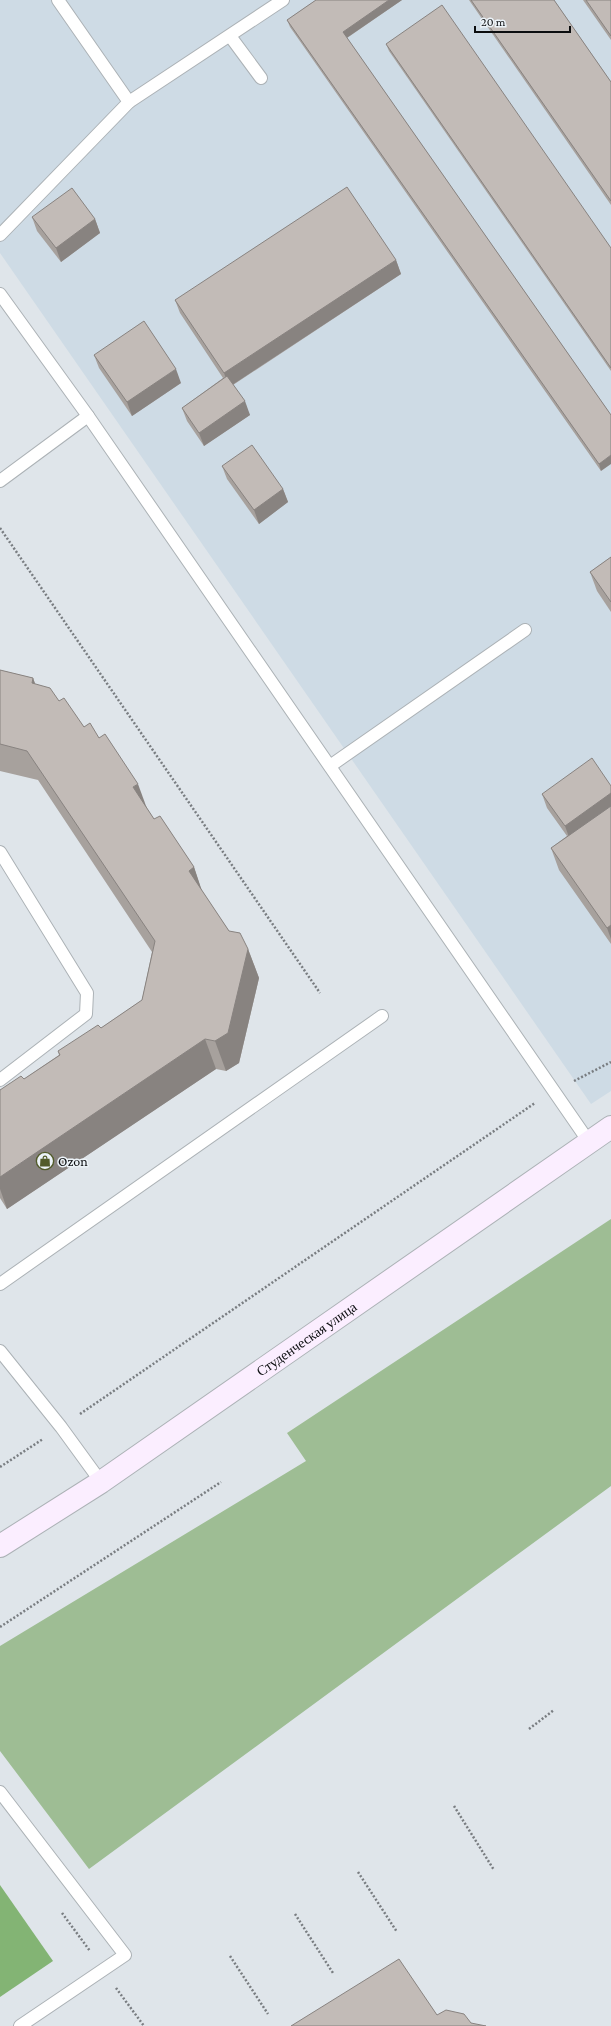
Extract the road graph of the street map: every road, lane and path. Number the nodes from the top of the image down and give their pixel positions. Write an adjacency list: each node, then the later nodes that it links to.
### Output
1 (58, 0): 5 (lane)
2 (283, 0): 3 (lane)
3 (230, 36): 4 (lane); 5 (lane)
4 (261, 78)
5 (129, 102): 6 (lane)
6 (0, 235)
7 (0, 294): 8 (lane)
8 (88, 416): 9 (lane); 12 (lane)
9 (0, 481)
10 (0, 528): 14 (path)
11 (525, 630): 12 (lane)
12 (330, 766): 18 (lane)
13 (0, 852): 17 (lane)
14 (320, 993)
15 (382, 1016): 21 (lane)
16 (611, 1062): 18 (path)
17 (0, 1080)
18 (554, 1091): 20 (lane); 23 (path)
19 (611, 1127): 20 (main road, Студенческая улица)
20 (589, 1142): 25 (main road, Студенческая улица)
21 (0, 1284)
22 (0, 1351): 23 (lane)
23 (62, 1427): 24 (path); 25 (lane)
24 (0, 1467)
25 (100, 1482): 27 (main road, Студенческая улица)
26 (220, 1482): 28 (path)
27 (0, 1546)
28 (0, 1628)
29 (554, 1710): 30 (path)
30 (529, 1729)
31 (0, 1792): 39 (lane)
32 (454, 1806): 33 (path)
33 (494, 1870)
34 (358, 1872): 37 (path)
35 (61, 1913): 39 (path)
36 (295, 1914): 40 (path)
37 (397, 1932)
38 (230, 1956): 41 (path)
39 (103, 1970): 42 (lane); 43 (path)
40 (333, 1973)
41 (268, 2014)
42 (20, 2026)
43 (144, 2026)

